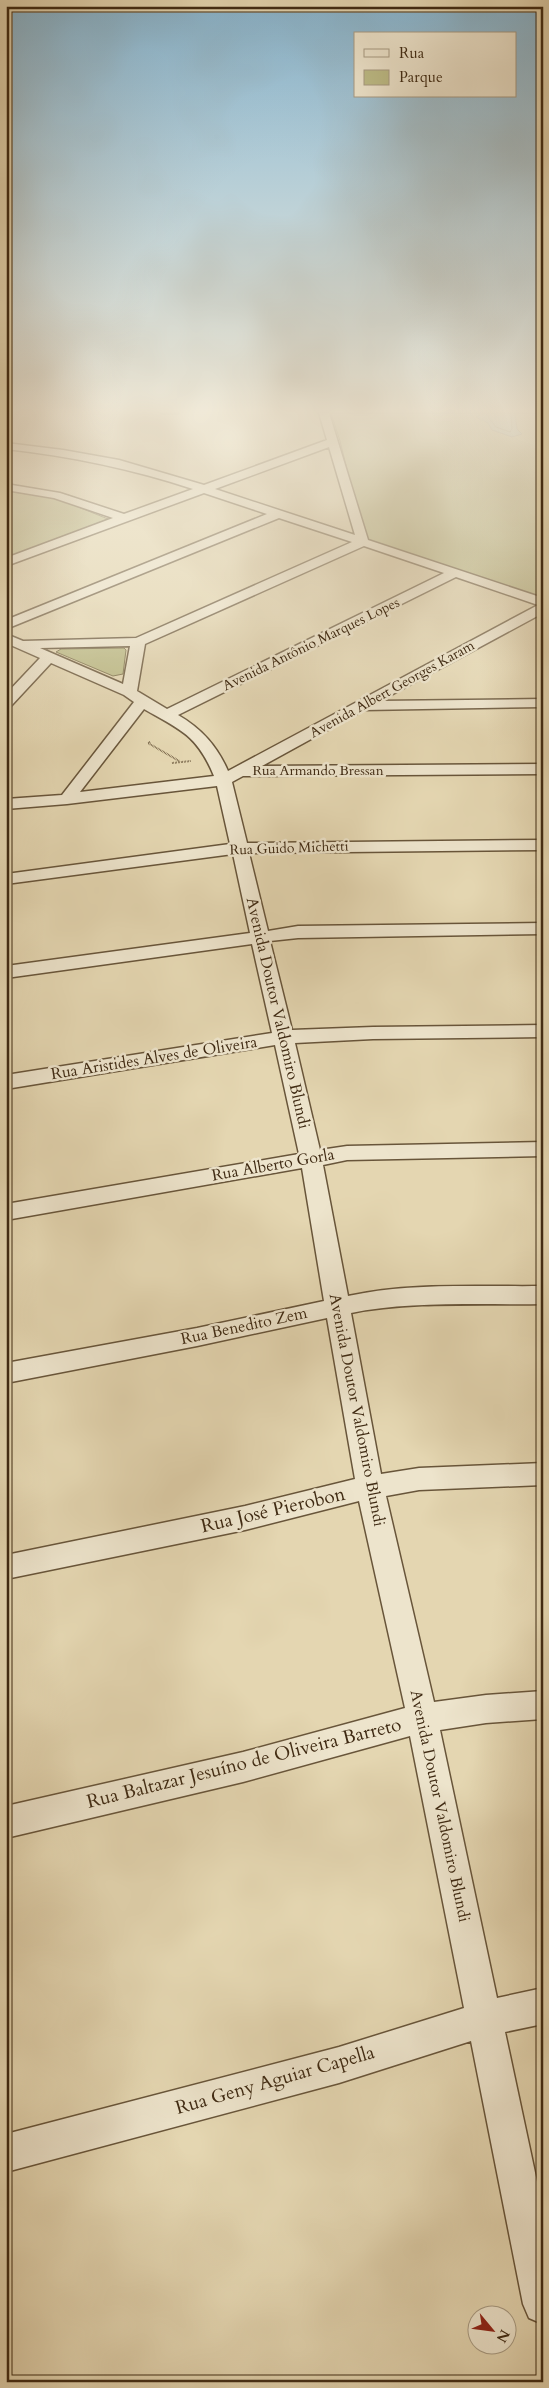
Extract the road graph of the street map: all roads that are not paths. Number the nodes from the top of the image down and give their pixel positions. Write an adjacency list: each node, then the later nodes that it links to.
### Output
1 (106, 524): 6 (street)
2 (255, 524): 10 (street)
3 (313, 524): 5 (street)
4 (358, 524): 5 (street)
5 (363, 542): 7 (street); 11 (street)
6 (6, 562)
7 (454, 573): 8 (street); 17 (street, Avenida Antônio Marques Lopes)
8 (543, 602)
9 (543, 607): 16 (street, Avenida Albert Georges Karam)
10 (11, 636): 11 (street); 12 (street, Avenida Doutor Valdomiro Blundi)
11 (138, 642): 13 (street)
12 (48, 658): 13 (street, Avenida Doutor Valdomiro Blundi); 15 (street)
13 (136, 697): 17 (street, Avenida Doutor Valdomiro Blundi); 20 (street)
14 (543, 703): 16 (street)
15 (6, 704)
16 (363, 706): 19 (street, Avenida Albert Georges Karam)
17 (169, 714): 19 (street, Avenida Doutor Valdomiro Blundi)
18 (543, 769): 19 (street, Rua Armando Bressan)
19 (232, 776): 20 (street, Rua Armando Bressan); 23 (street, Avenida Doutor Valdomiro Blundi)
20 (67, 799): 21 (street, Rua Armando Bressan)
21 (6, 804)
22 (543, 844): 23 (street, Rua Guido Michetti)
23 (241, 848): 24 (street, Rua Guido Michetti); 26 (street, Avenida Doutor Valdomiro Blundi)
24 (6, 879)
25 (543, 928): 26 (street)
26 (261, 935): 27 (street); 29 (street, Avenida Doutor Valdomiro Blundi)
27 (6, 972)
28 (543, 1031): 29 (street, Rua Aristides Alves de Oliveira)
29 (284, 1037): 30 (street, Rua Aristides Alves de Oliveira); 32 (street, Avenida Doutor Valdomiro Blundi)
30 (6, 1082)
31 (543, 1149): 32 (street, Rua Alberto Gorla)
32 (311, 1158): 33 (street, Rua Alberto Gorla); 35 (street, Avenida Doutor Valdomiro Blundi)
33 (6, 1212)
34 (543, 1295): 35 (street, Rua Benedito Zem)
35 (336, 1306): 36 (street, Rua Benedito Zem); 38 (street, Avenida Doutor Valdomiro Blundi)
36 (6, 1373)
37 (543, 1474): 38 (street, Rua José Pierobon)
38 (370, 1487): 39 (street, Rua José Pierobon); 41 (street, Avenida Doutor Valdomiro Blundi)
39 (6, 1567)
40 (543, 1705): 41 (street, Rua Baltazar Jesuíno de Oliveira Barreto)
41 (422, 1718): 42 (street, Rua Baltazar Jesuíno de Oliveira Barreto); 44 (street, Avenida Doutor Valdomiro Blundi)
42 (6, 1822)
43 (543, 2006): 44 (street, Rua Geny Aguiar Capella)
44 (484, 2018): 45 (street, Rua Geny Aguiar Capella); 46 (street, Avenida Doutor Valdomiro Blundi)
45 (6, 2153)
46 (543, 2304)

